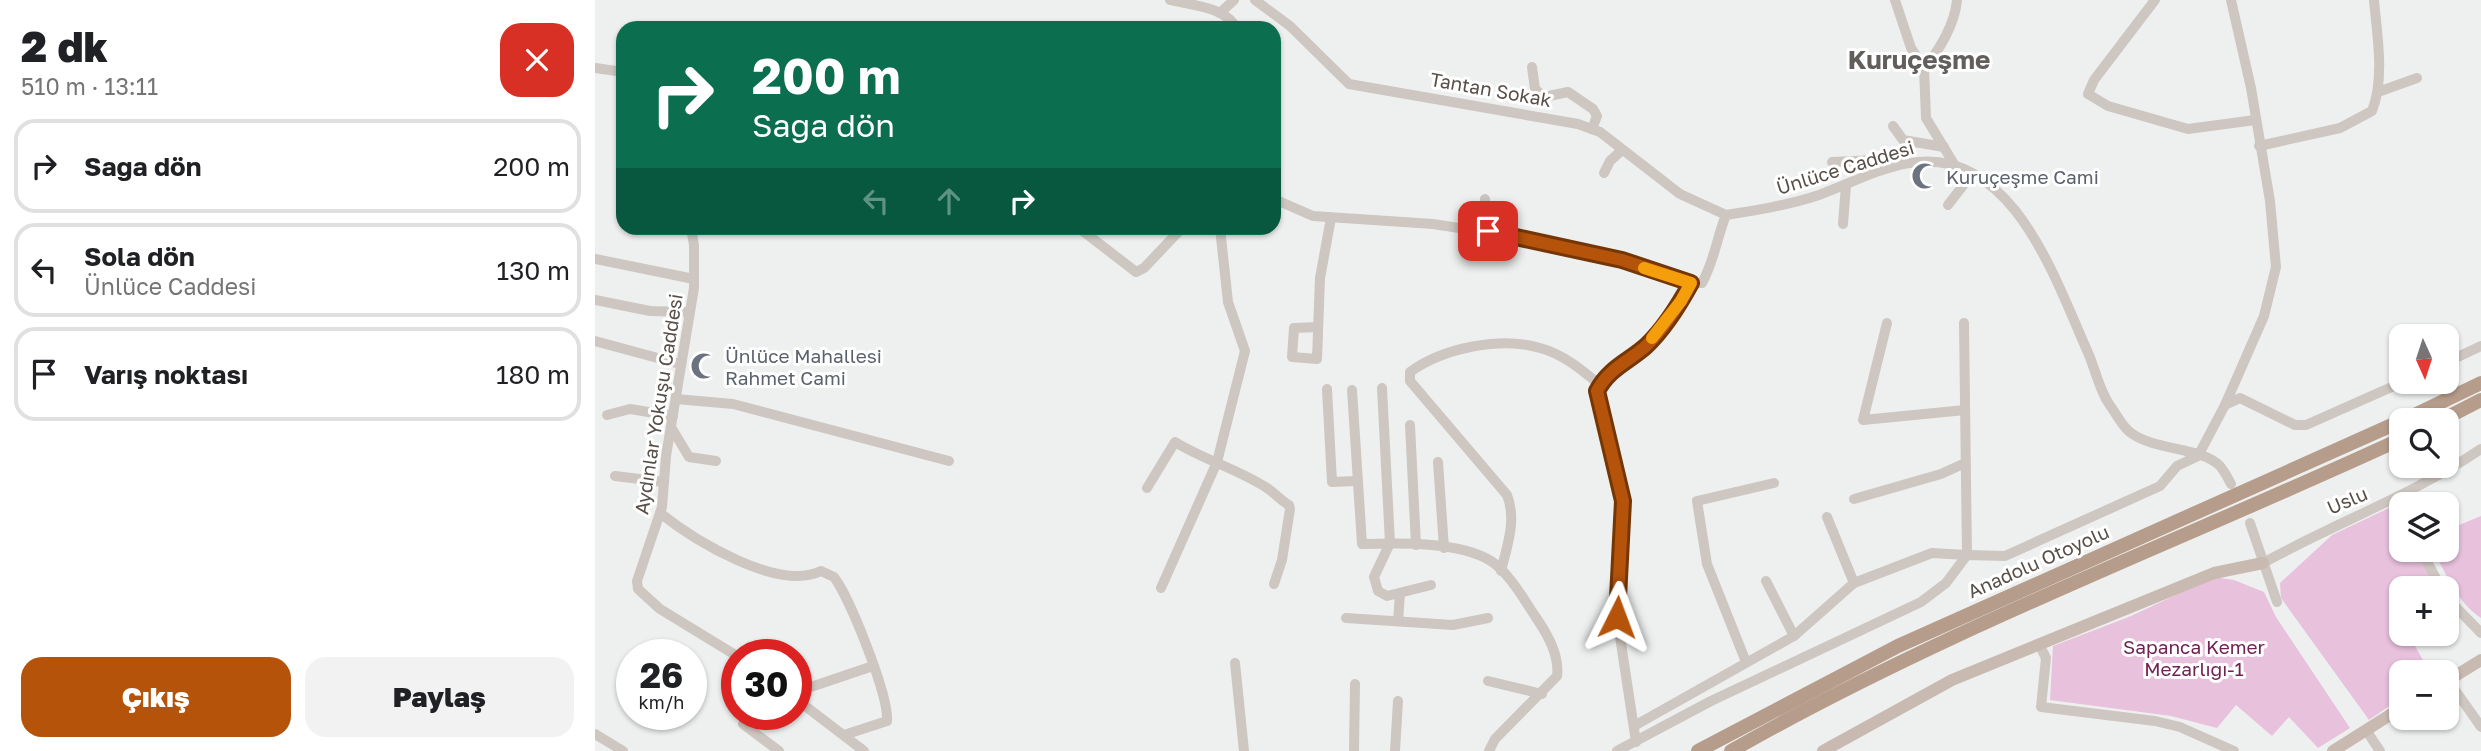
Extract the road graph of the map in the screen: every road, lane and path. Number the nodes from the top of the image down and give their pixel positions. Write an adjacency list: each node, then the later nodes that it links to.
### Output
1 (1170, 0): 9 (street)
2 (1234, 0): 9 (street)
3 (1255, 0): 18 (street, Tantan Sokak)
4 (1895, 0): 13 (street)
5 (1957, 0): 13 (street)
6 (2155, 0): 19 (street)
7 (2231, 0): 19 (street)
8 (2374, 0): 16 (street)
9 (1220, 13): 10 (street)
10 (1234, 21)
11 (1532, 67): 17 (street)
12 (595, 68): 14 (street)
13 (1924, 68): 23 (street)
14 (616, 71)
15 (2417, 78): 16 (street)
16 (2378, 92): 22 (street)
17 (1543, 97): 18 (street); 21 (street)
18 (1541, 116): 21 (street, Tantan Sokak)
19 (2255, 120): 22 (street)
20 (1893, 126): 23 (street)
21 (1592, 129): 24 (street, Tantan Sokak)
22 (2259, 146): 62 (street)
23 (1944, 147): 27 (street)
24 (1622, 150): 28 (street); 34 (street, Tantan Sokak)
25 (1832, 162): 26 (street)
26 (1906, 163): 27 (street, Ünlüce Caddesi); 30 (street, Ünlüce Caddesi)
27 (1954, 164): 29 (street, Ünlüce Caddesi)
28 (1604, 173)
29 (1972, 174): 33 (street); 72 (street, Ünlüce Caddesi)
30 (1846, 185): 34 (street, Ünlüce Caddesi); 36 (street)
31 (1485, 199): 37 (street)
32 (1281, 202): 35 (street)
33 (1948, 205)
34 (1726, 215): 44 (street)
35 (1331, 218): 37 (street); 49 (street)
36 (1843, 224)
37 (1488, 231): 44 (street)
38 (691, 235): 43 (street, Aydınlar Yokuşu Caddesi)
39 (1088, 235): 40 (street)
40 (1176, 235)
41 (1221, 235): 75 (street)
42 (595, 259): 43 (street)
43 (694, 279): 46 (street, Aydınlar Yokuşu Caddesi)
44 (1691, 283): 55 (street)
45 (595, 300): 46 (street)
46 (688, 312): 53 (street, Aydınlar Yokuşu Caddesi)
47 (1887, 323): 64 (street)
48 (1964, 323): 64 (street)
49 (1318, 327)
50 (595, 341): 53 (street)
51 (2481, 346): 52 (street)
52 (2459, 356)
53 (680, 364): 60 (street, Aydınlar Yokuşu Caddesi)
54 (2481, 383): 63 (highway, Anadolu Otoyolu)
55 (1600, 385): 95 (street); 124 (street)
56 (1382, 388): 90 (street)
57 (2389, 388): 62 (street)
58 (1327, 389): 79 (street)
59 (1352, 390): 79 (street)
60 (676, 399): 67 (street, Aydınlar Yokuşu Caddesi); 74 (street)
61 (2481, 400): 65 (highway)
62 (2225, 405): 72 (street)
63 (2429, 408)
64 (1965, 410): 77 (street)
65 (2459, 411)
66 (607, 415): 67 (street)
67 (672, 421): 73 (street); 80 (street, Aydınlar Yokuşu Caddesi)
68 (1410, 425): 91 (street)
69 (2389, 427): 139 (highway, Anadolu Otoyolu)
70 (2389, 444): 140 (highway, Anadolu Otoyolu)
71 (2481, 449): 84 (street, Uslu)
72 (2198, 456): 82 (street, Ünlüce Caddesi); 93 (street)
73 (716, 461)
74 (949, 461)
75 (1217, 462): 83 (street); 98 (street); 100 (street)
76 (1439, 462): 92 (street)
77 (1965, 463): 85 (street); 93 (street)
78 (615, 476): 80 (street)
79 (1357, 481): 90 (street)
80 (664, 482): 87 (street, Aydınlar Yokuşu Caddesi)
81 (1774, 483): 112 (street)
82 (2231, 484)
83 (1147, 488)
84 (2414, 492)
85 (1854, 499)
86 (2389, 506): 94 (street, Uslu)
87 (660, 513): 109 (street, Aydınlar Yokuşu Caddesi); 114 (street)
88 (1827, 517): 97 (street)
89 (2250, 523): 94 (street)
90 (1390, 543): 91 (street); 101 (street)
91 (1416, 545): 92 (street)
92 (1444, 548): 95 (street)
93 (1967, 555): 97 (street); 130 (street)
94 (2263, 563): 102 (street); 110 (main road)
95 (1501, 571): 119 (street)
96 (1766, 581): 108 (street)
97 (1854, 583): 108 (street)
98 (1274, 584)
99 (1431, 585): 101 (street)
100 (1161, 588)
101 (1400, 594): 106 (street)
102 (2277, 602)
103 (2459, 610): 107 (street)
104 (1346, 618): 106 (street)
105 (1488, 618): 106 (street)
106 (1398, 621)
107 (2481, 633)
108 (1794, 636): 112 (street)
109 (721, 646)
110 (2040, 646): 141 (main road); 142 (street)
111 (2481, 660): 115 (main road)
112 (1746, 662): 124 (street)
113 (1235, 663): 134 (street)
114 (873, 666): 118 (street); 129 (street)
115 (2459, 673)
116 (1489, 681): 119 (street)
117 (1355, 684): 135 (street)
118 (812, 687)
119 (1542, 694): 137 (street)
120 (2459, 697): 125 (street)
121 (1398, 701): 136 (street)
122 (812, 711): 129 (street)
123 (2389, 716): 127 (main road)
124 (1634, 726): 130 (street)
125 (2481, 727)
126 (751, 730): 132 (street)
127 (2366, 730): 143 (main road); 144 (street)
128 (595, 734): 131 (street)
129 (844, 735): 133 (street)
130 (1636, 742): 138 (street)
131 (623, 751)
132 (779, 751)
133 (864, 751)
134 (1244, 751)
135 (1354, 751)
136 (1395, 751)
137 (1489, 751)
138 (1617, 751)
139 (1698, 751)
140 (1731, 751)
141 (1823, 751)
142 (2234, 751)
143 (2333, 751)
144 (2380, 751)

